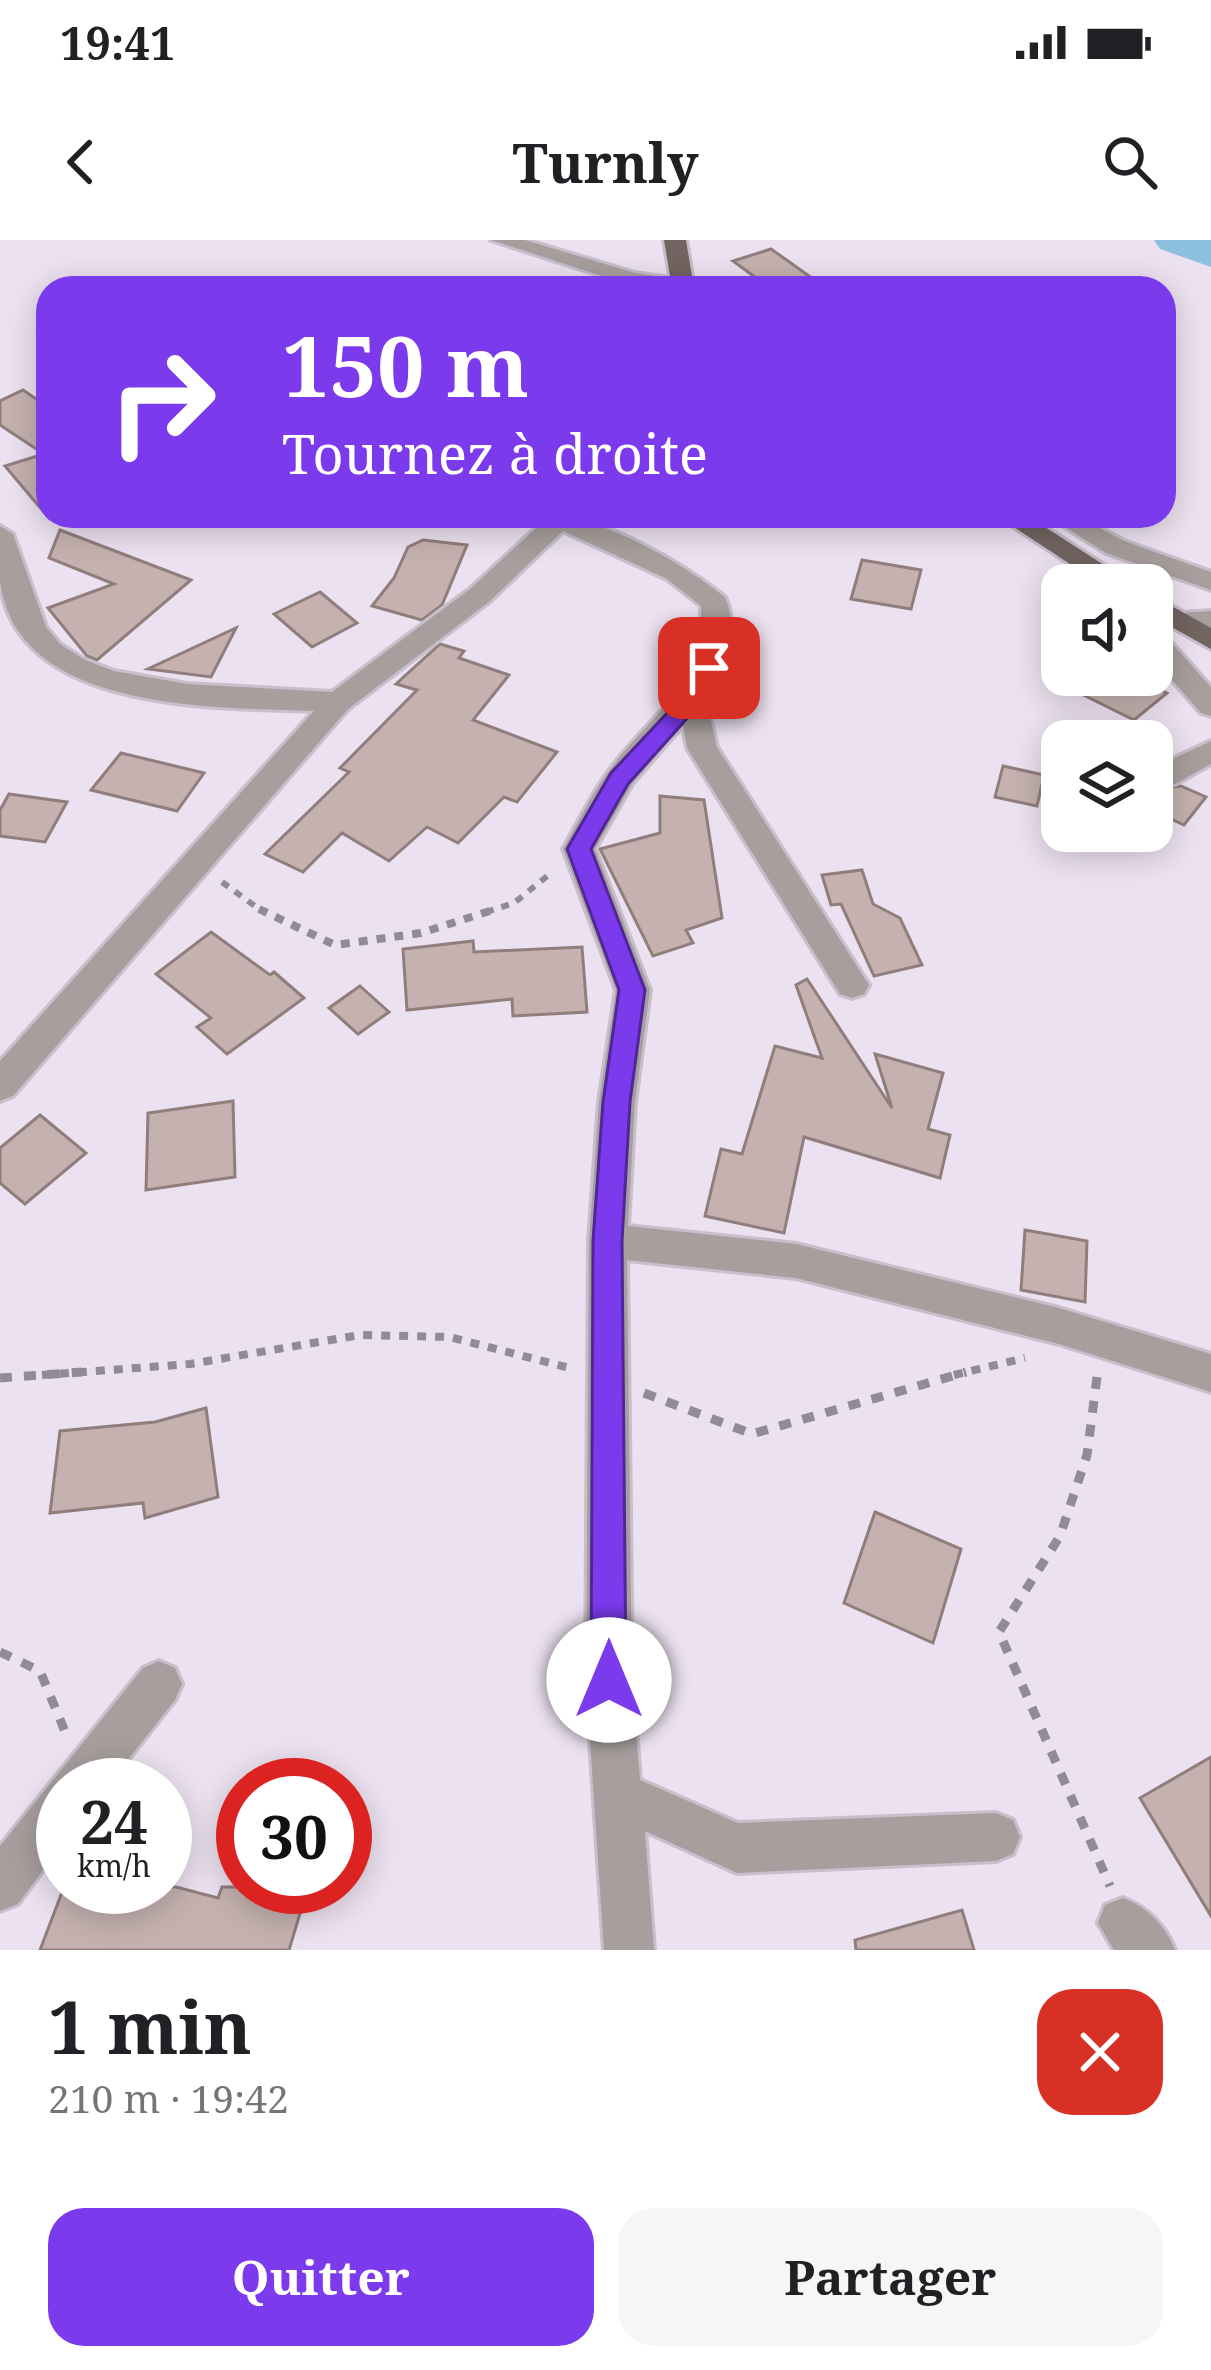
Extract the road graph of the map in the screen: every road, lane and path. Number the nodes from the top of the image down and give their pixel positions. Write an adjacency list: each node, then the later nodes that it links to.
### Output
1 (502, 240): 3 (street)
2 (675, 240): 4 (main road)
3 (623, 276)
4 (679, 276)
5 (551, 528): 16 (street)
6 (583, 528): 15 (street)
7 (1029, 528): 10 (main road)
8 (1079, 528): 11 (street)
9 (0, 534): 16 (street)
10 (1087, 564)
11 (1211, 582)
12 (1196, 621): 13 (main road)
13 (1211, 640)
14 (1173, 663): 17 (street)
15 (692, 700): 20 (street); 22 (street)
16 (338, 702): 21 (street)
17 (1211, 706)
18 (1211, 752): 19 (street)
19 (1173, 771)
20 (579, 849): 21 (path); 24 (street)
21 (196, 863): 23 (street)
22 (852, 985)
23 (0, 1086)
24 (608, 1241): 25 (street); 29 (street)
25 (1102, 1340): 27 (street); 38 (path)
26 (1036, 1355): 29 (path)
27 (1211, 1373)
28 (0, 1378): 29 (path)
29 (608, 1378): 34 (street)
30 (0, 1652): 32 (path)
31 (159, 1684): 33 (street)
32 (65, 1758)
33 (99, 1758)
34 (617, 1794): 35 (street); 39 (street)
35 (996, 1837)
36 (36, 1838): 37 (street)
37 (0, 1886)
38 (1137, 1937)
39 (629, 1950)

